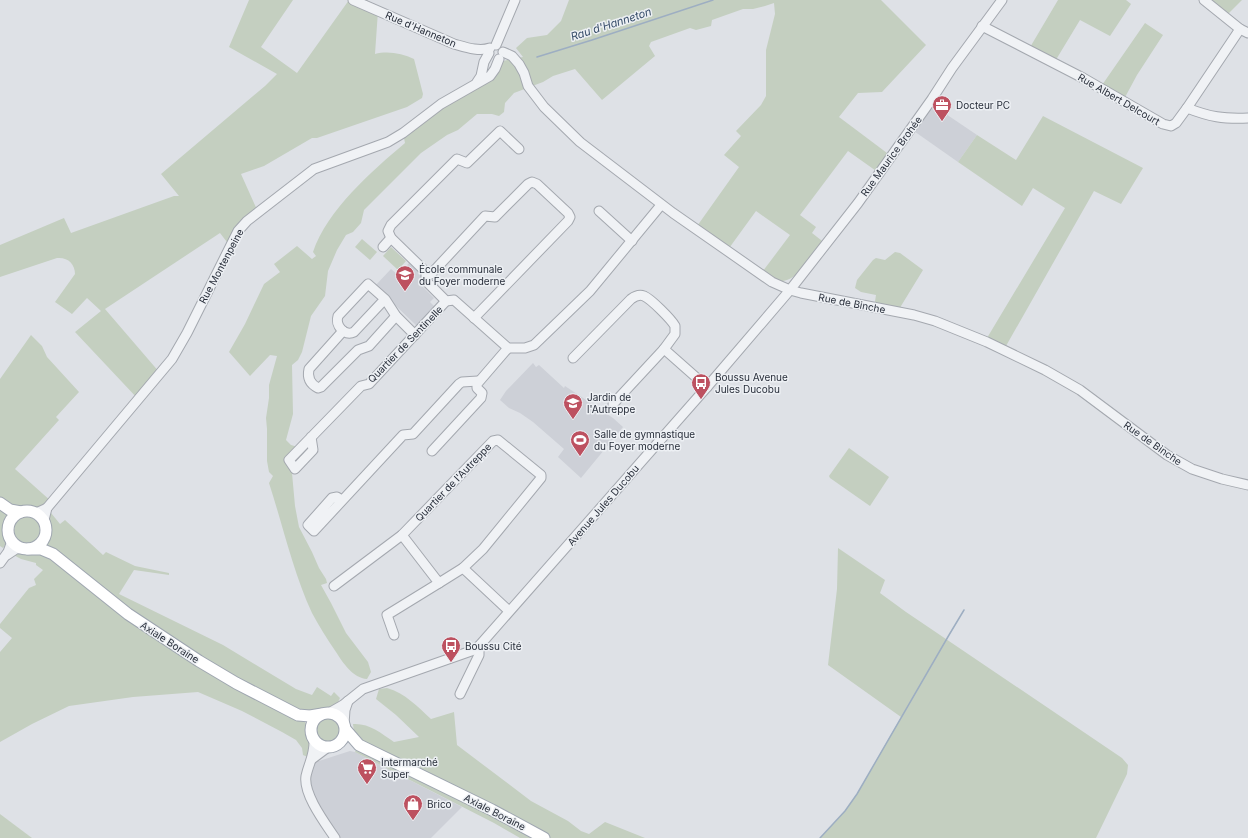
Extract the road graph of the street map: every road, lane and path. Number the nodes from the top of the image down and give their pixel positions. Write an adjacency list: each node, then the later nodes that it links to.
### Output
1 (353, 0): 7 (street, Rue d'Hanneton)
2 (514, 0): 8 (street)
3 (1002, 0): 5 (street, Rue Maurice Brohée)
4 (1204, 0): 6 (street)
5 (982, 26): 12 (street, Rue Albert Delcourt); 21 (street, Rue Maurice Brohée)
6 (1245, 32): 12 (street, Rue Albert Delcourt)
7 (471, 49): 8 (street, Rue d'Hanneton); 10 (street)
8 (492, 49): 9 (street); 9 (street); 10 (street)
9 (501, 56): 11 (street, Rue Montenpeine); 15 (street, Rue de Binche)
10 (484, 62): 11 (street)
11 (477, 82): 40 (street, Rue Montenpeine)
12 (1187, 108): 13 (street)
13 (1248, 118)
14 (519, 149): 17 (street)
15 (661, 205): 18 (street); 21 (street, Rue de Binche)
16 (599, 211): 18 (street)
17 (391, 238): 19 (street); 20 (street)
18 (632, 241): 28 (street)
19 (383, 247)
20 (426, 272): 23 (street); 25 (street)
21 (790, 290): 32 (street, Avenue Jules Ducobu); 36 (street, Rue de Binche)
22 (385, 300): 24 (street); 26 (street); 26 (street)
23 (446, 301): 25 (street); 27 (street, Quartier de Sentinelle)
24 (396, 316): 26 (street); 27 (street)
25 (474, 318): 28 (street)
26 (343, 331)
27 (415, 335): 34 (street, Quartier de Sentinelle)
28 (508, 348): 31 (street)
29 (664, 349): 30 (street); 32 (street); 33 (street)
30 (573, 358)
31 (478, 381): 35 (street); 37 (street)
32 (707, 387): 51 (street, Avenue Jules Ducobu)
33 (613, 404)
34 (312, 437)
35 (432, 451)
36 (1248, 485)
37 (342, 500)
38 (1, 504): 39 (main road); 41 (main road)
39 (21, 512): 40 (main road); 41 (main road)
40 (40, 516): 43 (main road)
41 (9, 523): 44 (main road)
42 (402, 535): 48 (street, Quartier de l'Autreppe); 49 (street); 50 (street, Quartier de l'Autreppe)
43 (45, 538): 45 (main road); 46 (main road, Axiale Boraine)
44 (12, 541): 45 (main road); 47 (street)
45 (26, 548): 46 (main road, Axiale Boraine); 47 (street)
46 (53, 554): 57 (main road, Axiale Boraine)
47 (3, 559)
48 (463, 568): 49 (street, Quartier de l'Autreppe); 51 (street)
49 (439, 583): 52 (street, Quartier de l'Autreppe)
50 (334, 586)
51 (509, 611): 53 (street, Avenue Jules Ducobu)
52 (394, 636)
53 (479, 646): 54 (street, Avenue Jules Ducobu); 55 (street, Avenue Jules Ducobu)
54 (460, 694)
55 (348, 701): 56 (street, Avenue Jules Ducobu); 58 (street)
56 (325, 713): 57 (main road, Axiale Boraine); 58 (main road); 59 (main road)
57 (298, 715): 59 (main road, Axiale Boraine)
58 (345, 727): 60 (main road, Axiale Boraine); 61 (main road)
59 (312, 735): 61 (main road); 62 (street)
60 (359, 745): 61 (main road, Axiale Boraine); 64 (main road, Axiale Boraine)
61 (333, 746): 62 (street)
62 (312, 759): 63 (street)
63 (335, 838)
64 (544, 838)

